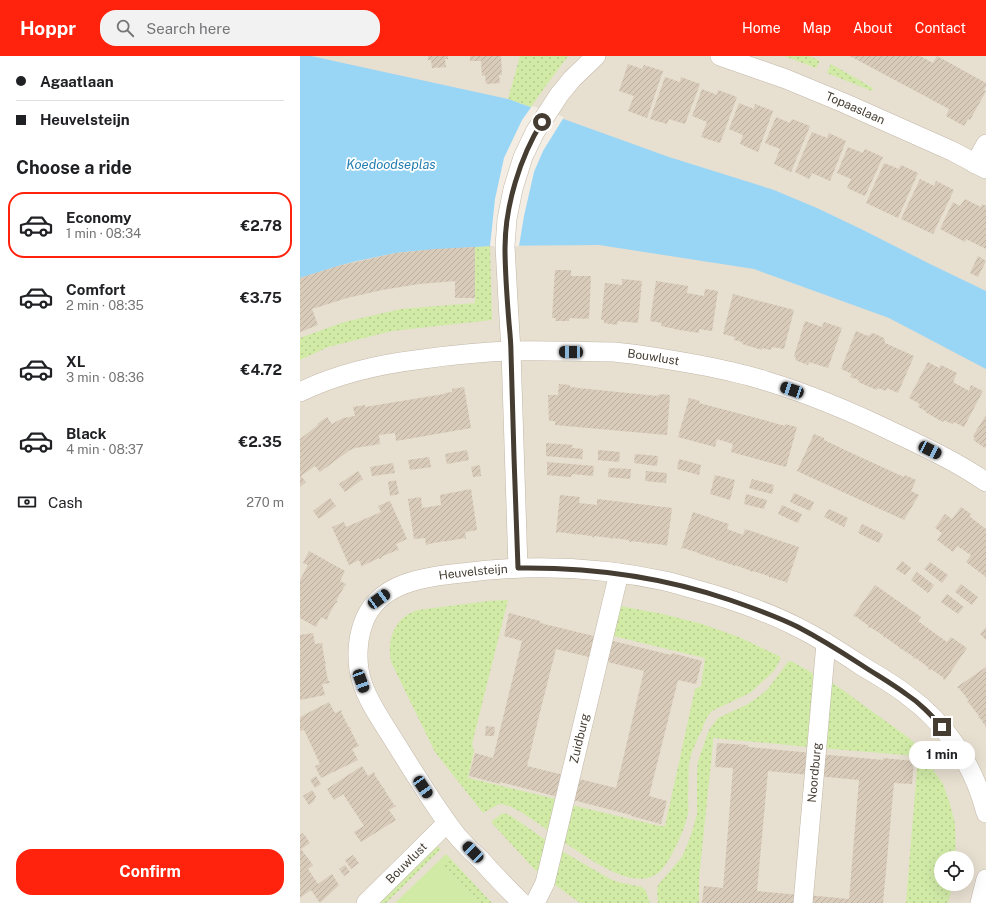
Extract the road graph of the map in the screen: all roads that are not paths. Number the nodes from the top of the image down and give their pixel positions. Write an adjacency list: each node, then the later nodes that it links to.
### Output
1 (596, 56): 5 (street)
2 (720, 56): 4 (street, Topaaslaan)
3 (986, 144): 4 (street)
4 (981, 166)
5 (511, 351): 6 (street, Bouwlust); 7 (street, Bouwlust); 8 (street)
6 (300, 392)
7 (986, 482)
8 (518, 568): 9 (street, Heuvelsteijn); 12 (street, Heuvelsteijn)
9 (620, 573): 10 (street, Heuvelsteijn); 16 (street, Zuidburg)
10 (826, 643): 11 (street, Heuvelsteijn); 17 (street, Noordburg)
11 (986, 813)
12 (447, 823): 14 (street, Bouwlust); 15 (street, Heuvelsteijn)
13 (986, 879): 18 (street)
14 (366, 903)
15 (522, 903)
16 (535, 903)
17 (802, 903)
18 (980, 903)

